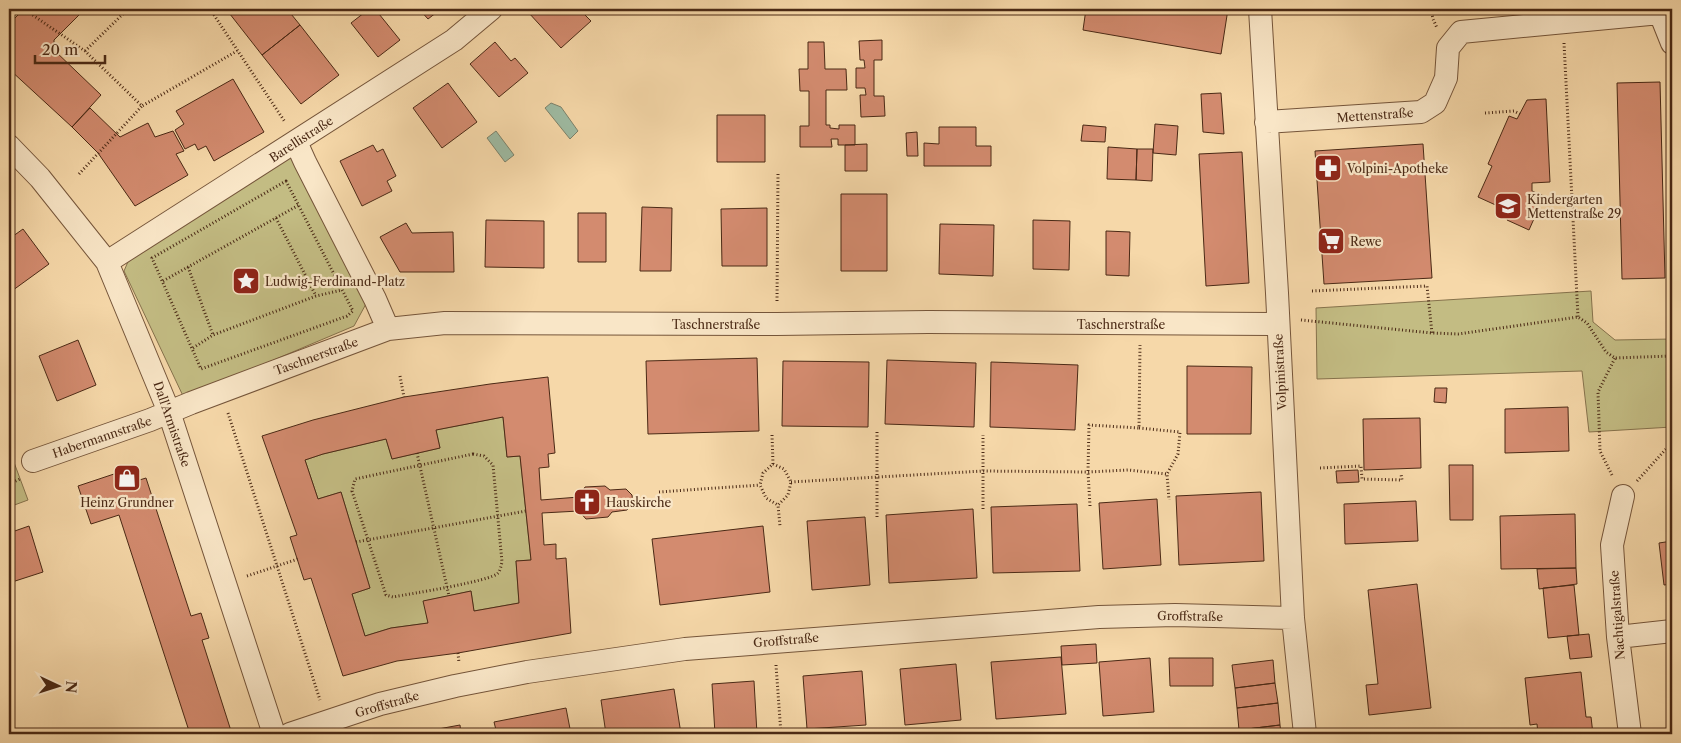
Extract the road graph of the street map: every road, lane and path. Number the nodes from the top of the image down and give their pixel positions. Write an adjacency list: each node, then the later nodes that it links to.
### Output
1 (24, 9): 9 (path)
2 (128, 9): 9 (path)
3 (210, 9): 10 (path)
4 (491, 9): 15 (street, Barellistraße)
5 (1260, 9): 14 (street, Volpinistraße)
6 (1663, 11): 7 (street, Mettenstraße); 8 (street)
7 (1563, 22): 14 (street, Mettenstraße); 27 (path)
8 (1672, 43)
9 (85, 51): 11 (path)
10 (237, 51): 11 (path); 15 (path)
11 (142, 106): 17 (path)
12 (1486, 113): 13 (path)
13 (1520, 114)
14 (1266, 122): 31 (street, Volpinistraße)
15 (296, 142): 21 (street, Barellistraße); 32 (street)
16 (9, 146): 21 (street, Dall'Armistraße)
17 (78, 174)
18 (778, 174): 29 (path)
19 (299, 205): 20 (path); 23 (path); 24 (path)
20 (276, 218): 22 (path); 26 (path)
21 (107, 262): 41 (street, Dall'Armistraße)
22 (188, 267): 23 (path); 34 (path)
23 (162, 281): 35 (path)
24 (342, 290): 26 (path); 35 (path)
25 (1312, 292): 33 (path)
26 (316, 296): 34 (path)
27 (1578, 317): 33 (path); 37 (path)
28 (1313, 321): 33 (path)
29 (777, 324): 30 (street, Taschnerstraße); 32 (street, Taschnerstraße)
30 (1140, 324): 31 (street, Taschnerstraße); 42 (path)
31 (1278, 324): 77 (street, Volpinistraße)
32 (388, 329): 41 (street, Taschnerstraße)
33 (1432, 333)
34 (214, 335): 35 (path)
35 (193, 348)
36 (1672, 356): 37 (path)
37 (1615, 358): 60 (path)
38 (400, 376): 39 (path)
39 (404, 398)
40 (227, 410): 73 (path)
41 (169, 412): 48 (street, Habermannstraße); 82 (street, Dall'Armistraße)
42 (1139, 428): 53 (path); 54 (path)
43 (876, 432): 56 (path)
44 (772, 435): 49 (path)
45 (983, 435): 52 (path)
46 (1672, 446): 60 (path)
47 (417, 453): 50 (path)
48 (33, 461)
49 (773, 464): 57 (path); 58 (path)
50 (420, 465): 66 (path); 69 (path); 70 (path)
51 (1320, 468): 55 (path)
52 (982, 471): 53 (path); 56 (path); 64 (path)
53 (1088, 472): 54 (path); 63 (path)
54 (1167, 474): 61 (path)
55 (1401, 474)
56 (876, 476): 57 (path); 67 (path)
57 (791, 482): 62 (path)
58 (760, 485): 59 (path); 62 (path)
59 (659, 492)
60 (1623, 496): 79 (street, Nachtigalstraße)
61 (1169, 500)
62 (778, 505): 68 (path)
63 (1090, 506)
64 (983, 508)
65 (526, 511): 66 (path)
66 (498, 516): 69 (path); 75 (path)
67 (877, 517)
68 (780, 526)
69 (434, 527): 70 (path); 75 (path)
70 (367, 539): 71 (path); 75 (path)
71 (356, 542)
72 (298, 559): 73 (path)
73 (278, 566): 74 (path); 81 (path)
74 (248, 576)
75 (447, 586): 76 (path)
76 (449, 596)
77 (1292, 618): 80 (street, Groffstraße); 85 (street, Volpinistraße)
78 (1672, 631): 79 (street)
79 (1618, 637): 86 (street, Nachtigalstraße)
80 (774, 642): 83 (street, Groffstraße); 84 (path)
81 (322, 707)
82 (274, 734)
83 (290, 734)
84 (781, 734)
85 (1305, 734)
86 (1630, 734)

